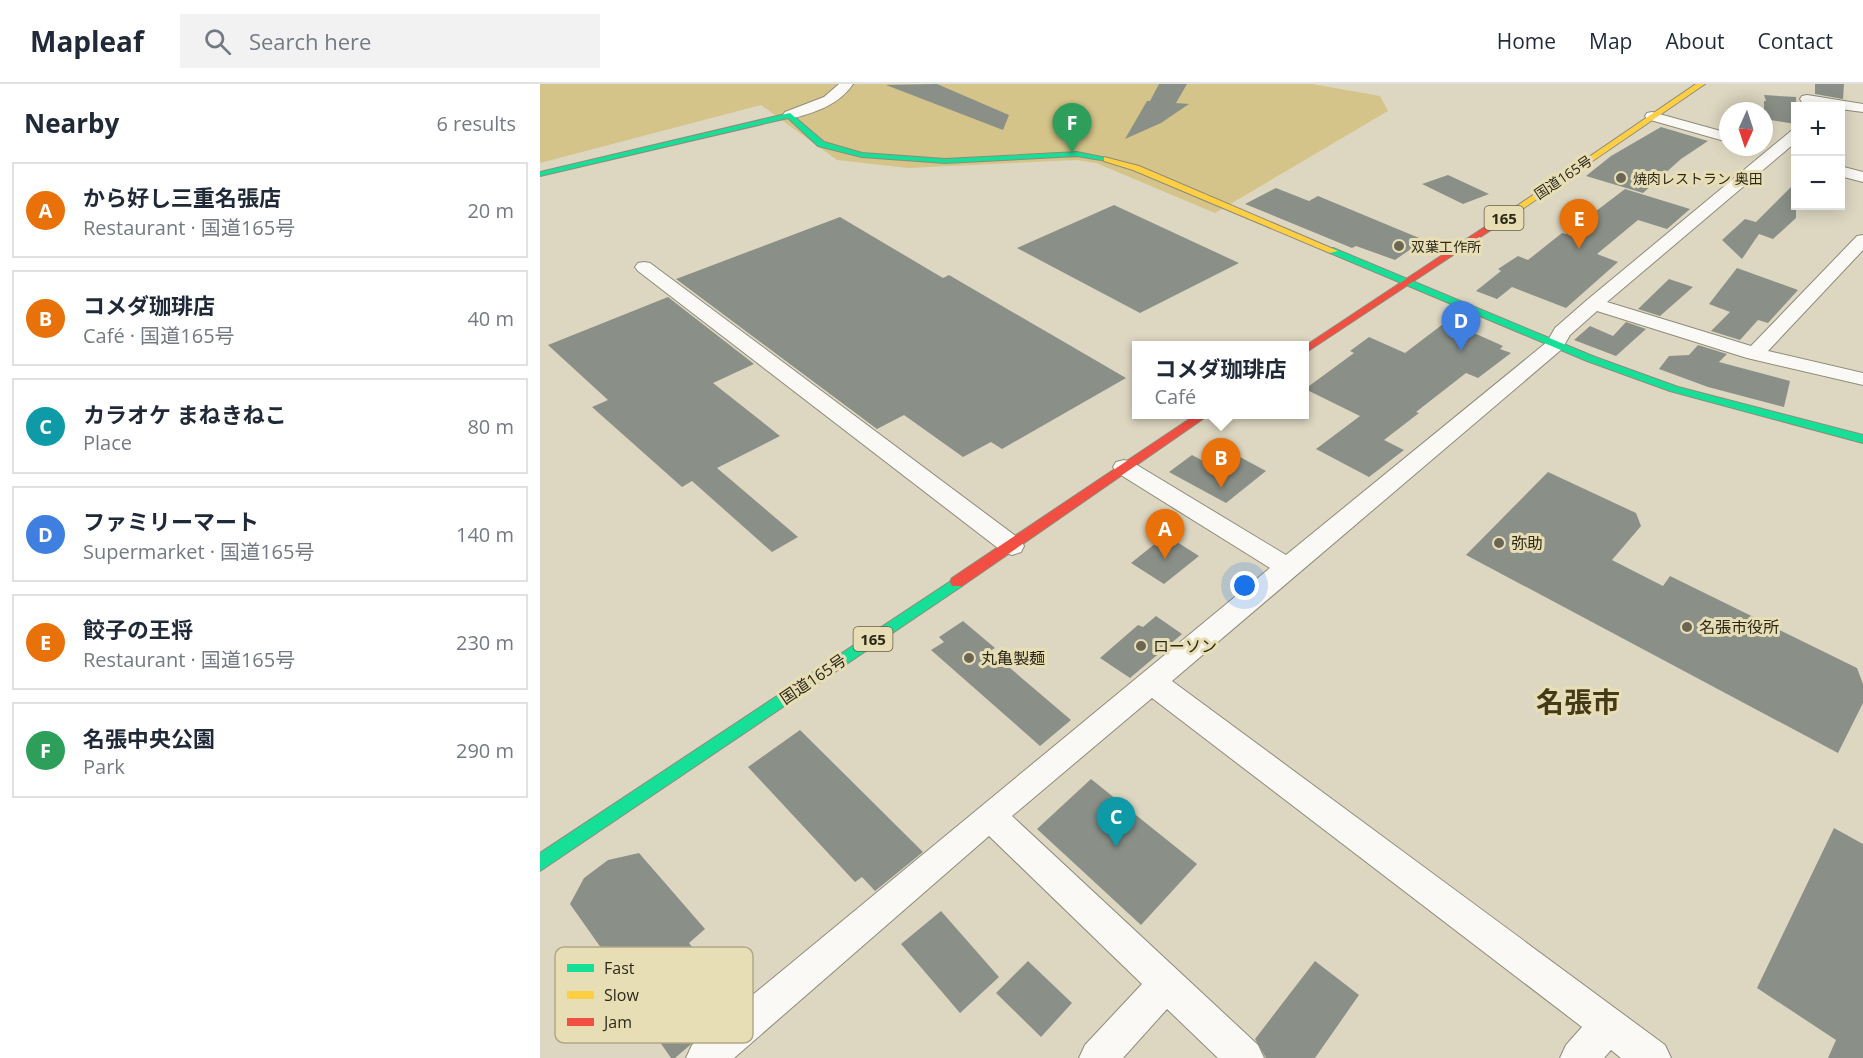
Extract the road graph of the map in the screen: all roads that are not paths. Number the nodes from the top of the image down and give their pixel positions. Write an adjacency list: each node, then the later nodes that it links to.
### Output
1 (846, 84): 6 (street)
2 (1701, 84): 7 (main road, 国道165号 / 165)
3 (1808, 94): 4 (street); 5 (street)
4 (1863, 94)
5 (1863, 108)
6 (790, 115): 15 (main road); 19 (main road)
7 (1652, 116): 8 (street); 19 (main road, 国道165号 / 165)
8 (1719, 135)
9 (1791, 137): 10 (street)
10 (1773, 146)
11 (1773, 151): 13 (street)
12 (1759, 156): 20 (street)
13 (1791, 156)
14 (1845, 172): 16 (street)
15 (540, 174)
16 (1863, 177)
17 (1863, 240): 23 (street)
18 (644, 267): 28 (street)
19 (1407, 284): 21 (main road); 22 (main road, 国道165号 / 165)
20 (1594, 304): 21 (street); 23 (street)
21 (1555, 345): 26 (main road); 29 (street)
22 (1309, 347)
23 (1754, 354): 24 (street)
24 (1863, 379)
25 (1197, 419): 27 (main road, 国道165号 / 165)
26 (1863, 439)
27 (1124, 467): 28 (main road, 国道165号 / 165); 29 (street)
28 (1012, 546): 32 (main road, 国道165号 / 165)
29 (1289, 568): 30 (street)
30 (1152, 681): 31 (street); 35 (street)
31 (990, 816): 33 (street); 34 (street)
32 (540, 863)
33 (1166, 984): 38 (street); 39 (street)
34 (753, 1017)
35 (1608, 1026): 40 (street); 41 (street)
36 (723, 1043): 37 (street)
37 (705, 1058)
38 (1098, 1058)
39 (1245, 1058)
40 (1579, 1058)
41 (1652, 1058)

